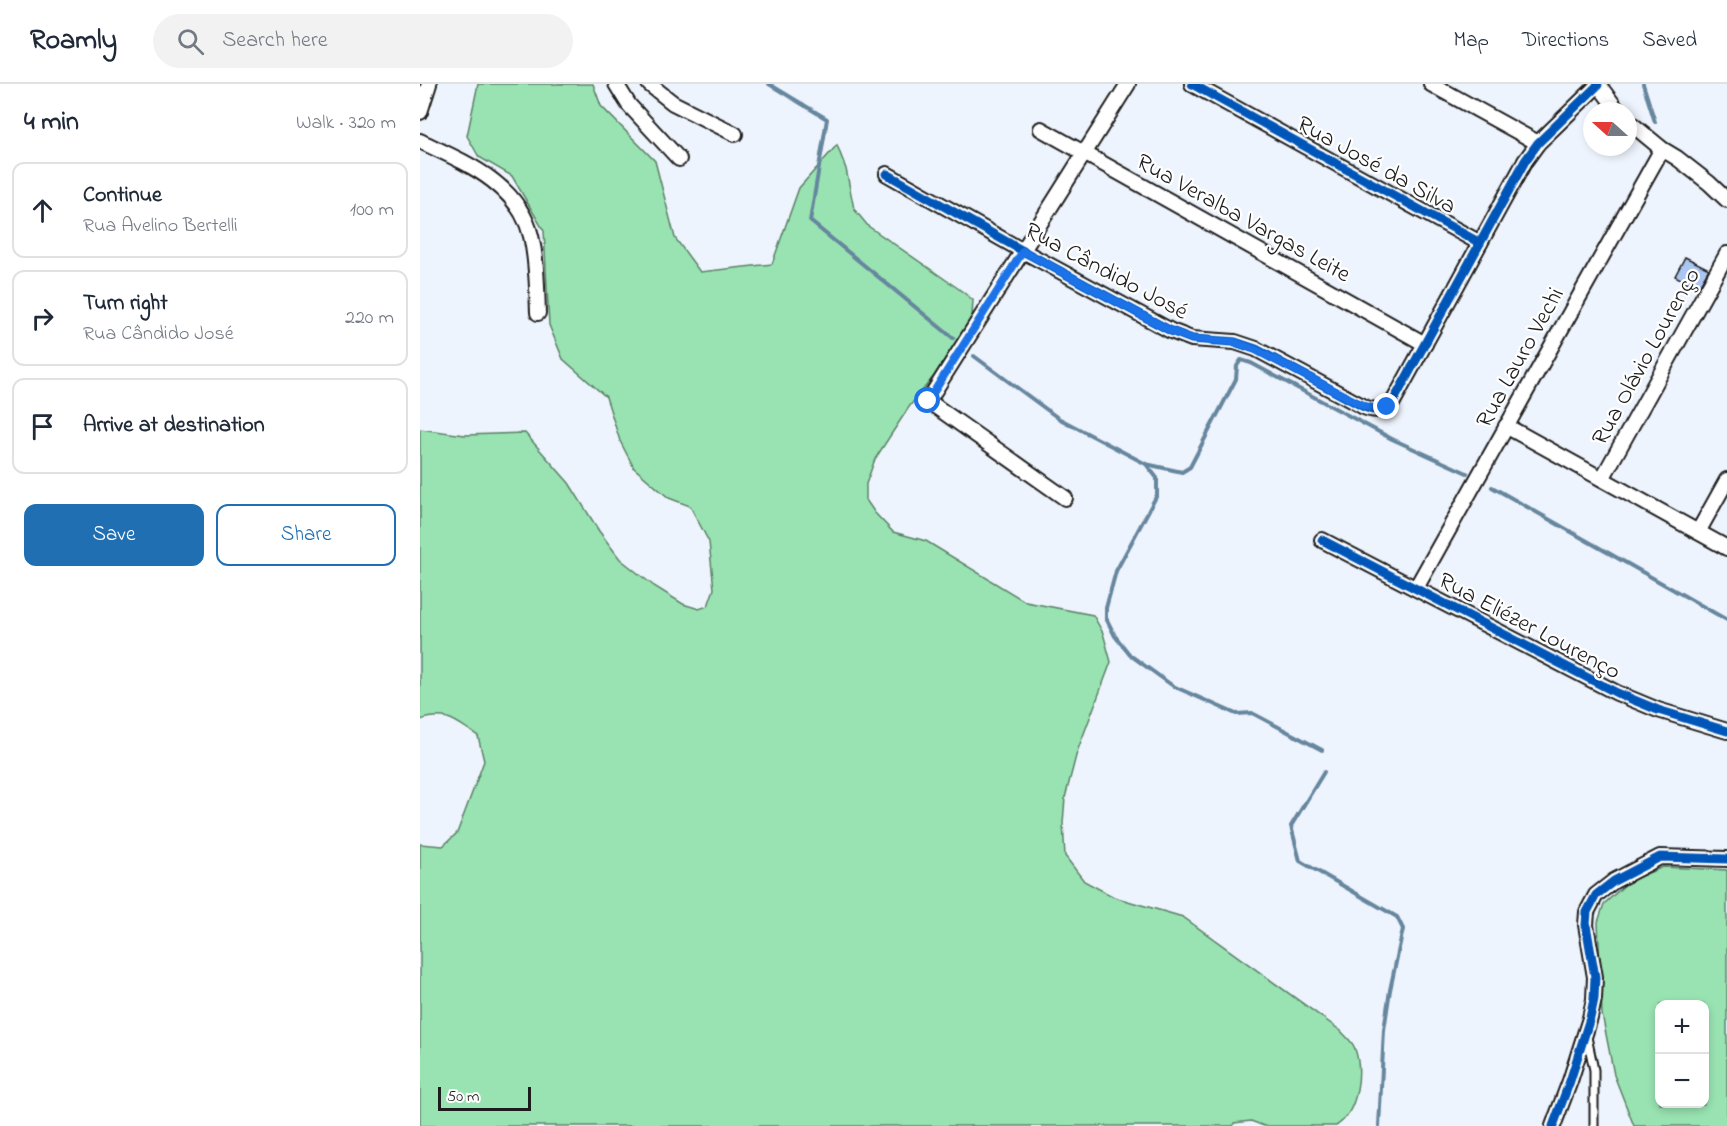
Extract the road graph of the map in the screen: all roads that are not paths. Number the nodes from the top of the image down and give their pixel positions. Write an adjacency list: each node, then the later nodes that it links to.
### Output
1 (429, 84): 9 (street)
2 (616, 84): 17 (street)
3 (649, 84): 12 (street)
4 (1128, 84): 16 (street)
5 (1192, 84): 20 (street, Rua José da Silva)
6 (1431, 84): 14 (street)
7 (1598, 84): 8 (street); 14 (street, Rua Cândido José)
8 (1611, 102)
9 (420, 112)
10 (1637, 128): 15 (street)
11 (1041, 129): 16 (street, Rua Veralba Vargas Leite)
12 (735, 134)
13 (420, 141): 23 (street)
14 (1538, 143): 20 (street, Rua Cândido José)
15 (1662, 149): 19 (street); 25 (street, Rua Lauro Vechi)
16 (1084, 153): 21 (street); 24 (street, Rua Veralba Vargas Leite)
17 (679, 159)
18 (887, 174): 21 (street, Rua Cândido José)
19 (1727, 200)
20 (1480, 243): 24 (street, Rua Cândido José)
21 (1023, 251): 24 (street, Rua Cândido José); 28 (street)
22 (1727, 254): 26 (street, Rua Olávio Lourenço)
23 (538, 313)
24 (1425, 344)
25 (1506, 426): 26 (street); 32 (street, Rua Lauro Vechi)
26 (1602, 479): 29 (street)
27 (1727, 480): 29 (street)
28 (1065, 498)
29 (1698, 532): 31 (street)
30 (1322, 540): 32 (street, Rua Eliézer Lourenço)
31 (1727, 548)
32 (1416, 588): 33 (street, Rua Eliézer Lourenço)
33 (1727, 731)
34 (1727, 859): 35 (street)
35 (1585, 1031): 36 (street); 37 (lane)
36 (1553, 1126)
37 (1594, 1126)

